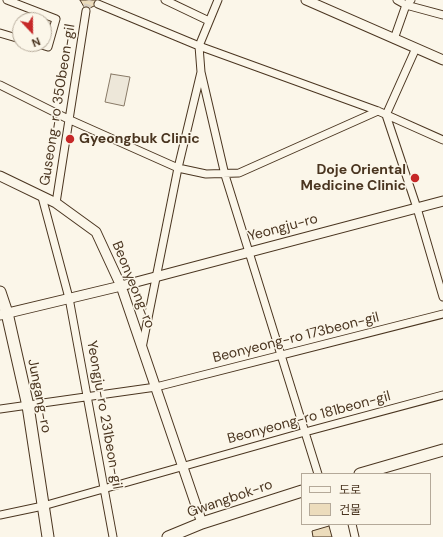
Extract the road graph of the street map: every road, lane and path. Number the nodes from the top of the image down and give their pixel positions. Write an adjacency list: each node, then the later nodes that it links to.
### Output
1 (7, 0): 9 (street)
2 (165, 0): 12 (street)
3 (218, 0): 12 (street)
4 (306, 0): 16 (street)
5 (397, 0): 6 (street)
6 (409, 2): 10 (street); 16 (street)
7 (98, 4): 17 (street)
8 (86, 11): 24 (street, Guseong-ro 350beon-gil)
9 (38, 12)
10 (443, 14)
11 (52, 17): 14 (street)
12 (209, 21): 17 (street)
13 (0, 33): 15 (street)
14 (52, 33)
15 (12, 37)
16 (394, 39): 18 (street)
17 (199, 46): 20 (street); 22 (street)
18 (416, 48): 19 (street); 23 (street)
19 (443, 60)
20 (201, 72): 26 (street); 27 (street)
21 (0, 85): 24 (street)
22 (378, 111): 23 (street); 27 (street)
23 (386, 114): 25 (street); 32 (street)
24 (68, 119): 26 (street); 31 (street, Guseong-ro 350beon-gil)
25 (443, 140)
26 (178, 168): 27 (street); 34 (street)
27 (225, 175): 33 (street)
28 (0, 176): 29 (street, Beonyeong-ro)
29 (42, 196): 31 (street, Beonyeong-ro); 38 (street)
30 (443, 201): 32 (street, Yeongju-ro)
31 (56, 203): 35 (street, Beonyeong-ro)
32 (417, 208): 33 (street, Yeongju-ro); 37 (street)
33 (248, 251): 34 (street, Yeongju-ro); 42 (street)
34 (157, 277): 35 (street, Yeongju-ro); 41 (street)
35 (121, 286): 38 (street, Yeongju-ro); 41 (street, Beonyeong-ro)
36 (0, 292): 39 (main road, Jungang-ro)
37 (443, 297)
38 (69, 298): 39 (street, Yeongju-ro); 45 (street, Yeongju-ro 231beon-gil)
39 (3, 314): 46 (main road, Jungang-ro)
40 (443, 314): 42 (street, Beonyeong-ro 173beon-gil)
41 (142, 348): 43 (street, Beonyeong-ro)
42 (280, 354): 43 (street, Beonyeong-ro 173beon-gil); 48 (street)
43 (156, 388): 45 (street); 50 (street, Beonyeong-ro)
44 (443, 395): 48 (street, Beonyeong-ro 181beon-gil)
45 (87, 397): 46 (street); 53 (street, Yeongju-ro 231beon-gil)
46 (28, 406): 47 (street); 55 (main road, Jungang-ro)
47 (0, 409)
48 (305, 432): 50 (street, Beonyeong-ro 181beon-gil); 51 (street)
49 (443, 450): 52 (main road)
50 (183, 466): 53 (street); 57 (street, Beonyeong-ro)
51 (318, 473)
52 (363, 473)
53 (104, 489): 55 (street); 60 (street, Yeongju-ro 231beon-gil)
54 (301, 491): 57 (main road, Gwangbok-ro)
55 (43, 506): 56 (street); 59 (main road, Jungang-ro)
56 (0, 515)
57 (202, 523): 61 (main road, Gwangbok-ro)
58 (352, 525): 62 (street)
59 (48, 537)
60 (113, 537)
61 (168, 537)
62 (355, 537)

